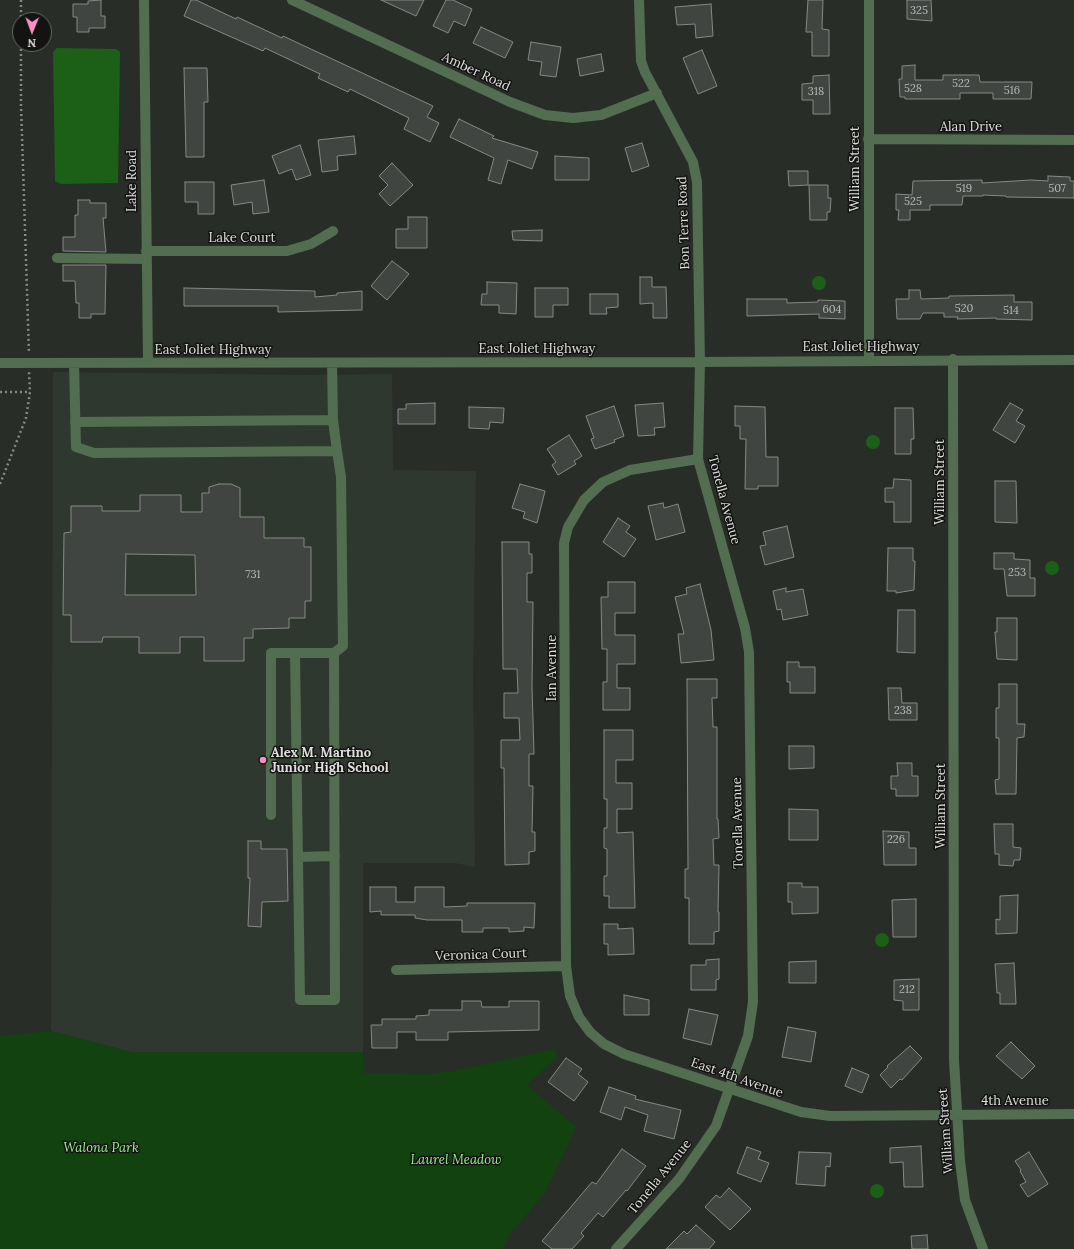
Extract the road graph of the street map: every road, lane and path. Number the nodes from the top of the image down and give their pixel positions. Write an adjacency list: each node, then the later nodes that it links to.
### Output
1 (21, 0): 6 (path)
2 (144, 0): 12 (street, Lake Road)
3 (292, 0): 8 (street, Amber Road)
4 (639, 0): 8 (street, Bon Terre Road)
5 (869, 0): 9 (street, William Street)
6 (21, 12)
7 (21, 52): 19 (path)
8 (657, 93): 17 (street, Bon Terre Road)
9 (868, 139): 10 (street, Alan Drive); 16 (street, William Street)
10 (1074, 140)
11 (333, 231): 12 (street, Lake Court)
12 (146, 255): 13 (street, Lake Court); 21 (street, Lake Road)
13 (57, 258)
14 (953, 360): 15 (street, East Joliet Highway); 16 (street, East Joliet Highway); 39 (street, William Street)
15 (1074, 360)
16 (869, 361): 17 (street, East Joliet Highway)
17 (700, 362): 22 (street, East Joliet Highway); 28 (street, Tonella Avenue)
18 (0, 363): 19 (street, East Joliet Highway)
19 (29, 363): 20 (street, East Joliet Highway); 24 (path)
20 (74, 363): 21 (street, East Joliet Highway); 26 (street)
21 (148, 363): 22 (street, East Joliet Highway)
22 (332, 363): 25 (street)
23 (0, 392): 24 (path)
24 (30, 392): 29 (path)
25 (333, 420): 26 (street); 27 (street)
26 (75, 422): 27 (street)
27 (337, 451): 31 (street)
28 (698, 459): 35 (street, Ian Avenue); 37 (street, Tonella Avenue)
29 (0, 484)
30 (295, 653): 31 (street); 32 (street); 34 (street)
31 (334, 653): 33 (street)
32 (271, 815)
33 (335, 856): 34 (street); 34 (street)
34 (298, 857)
35 (566, 966): 36 (street, Veronica Court); 37 (street, East 4th Avenue)
36 (396, 970)
37 (730, 1089): 39 (street, East 4th Avenue); 40 (street, Tonella Avenue)
38 (1074, 1114): 39 (street, 4th Avenue)
39 (957, 1115): 41 (street, William Street)
40 (616, 1249)
41 (983, 1249)

